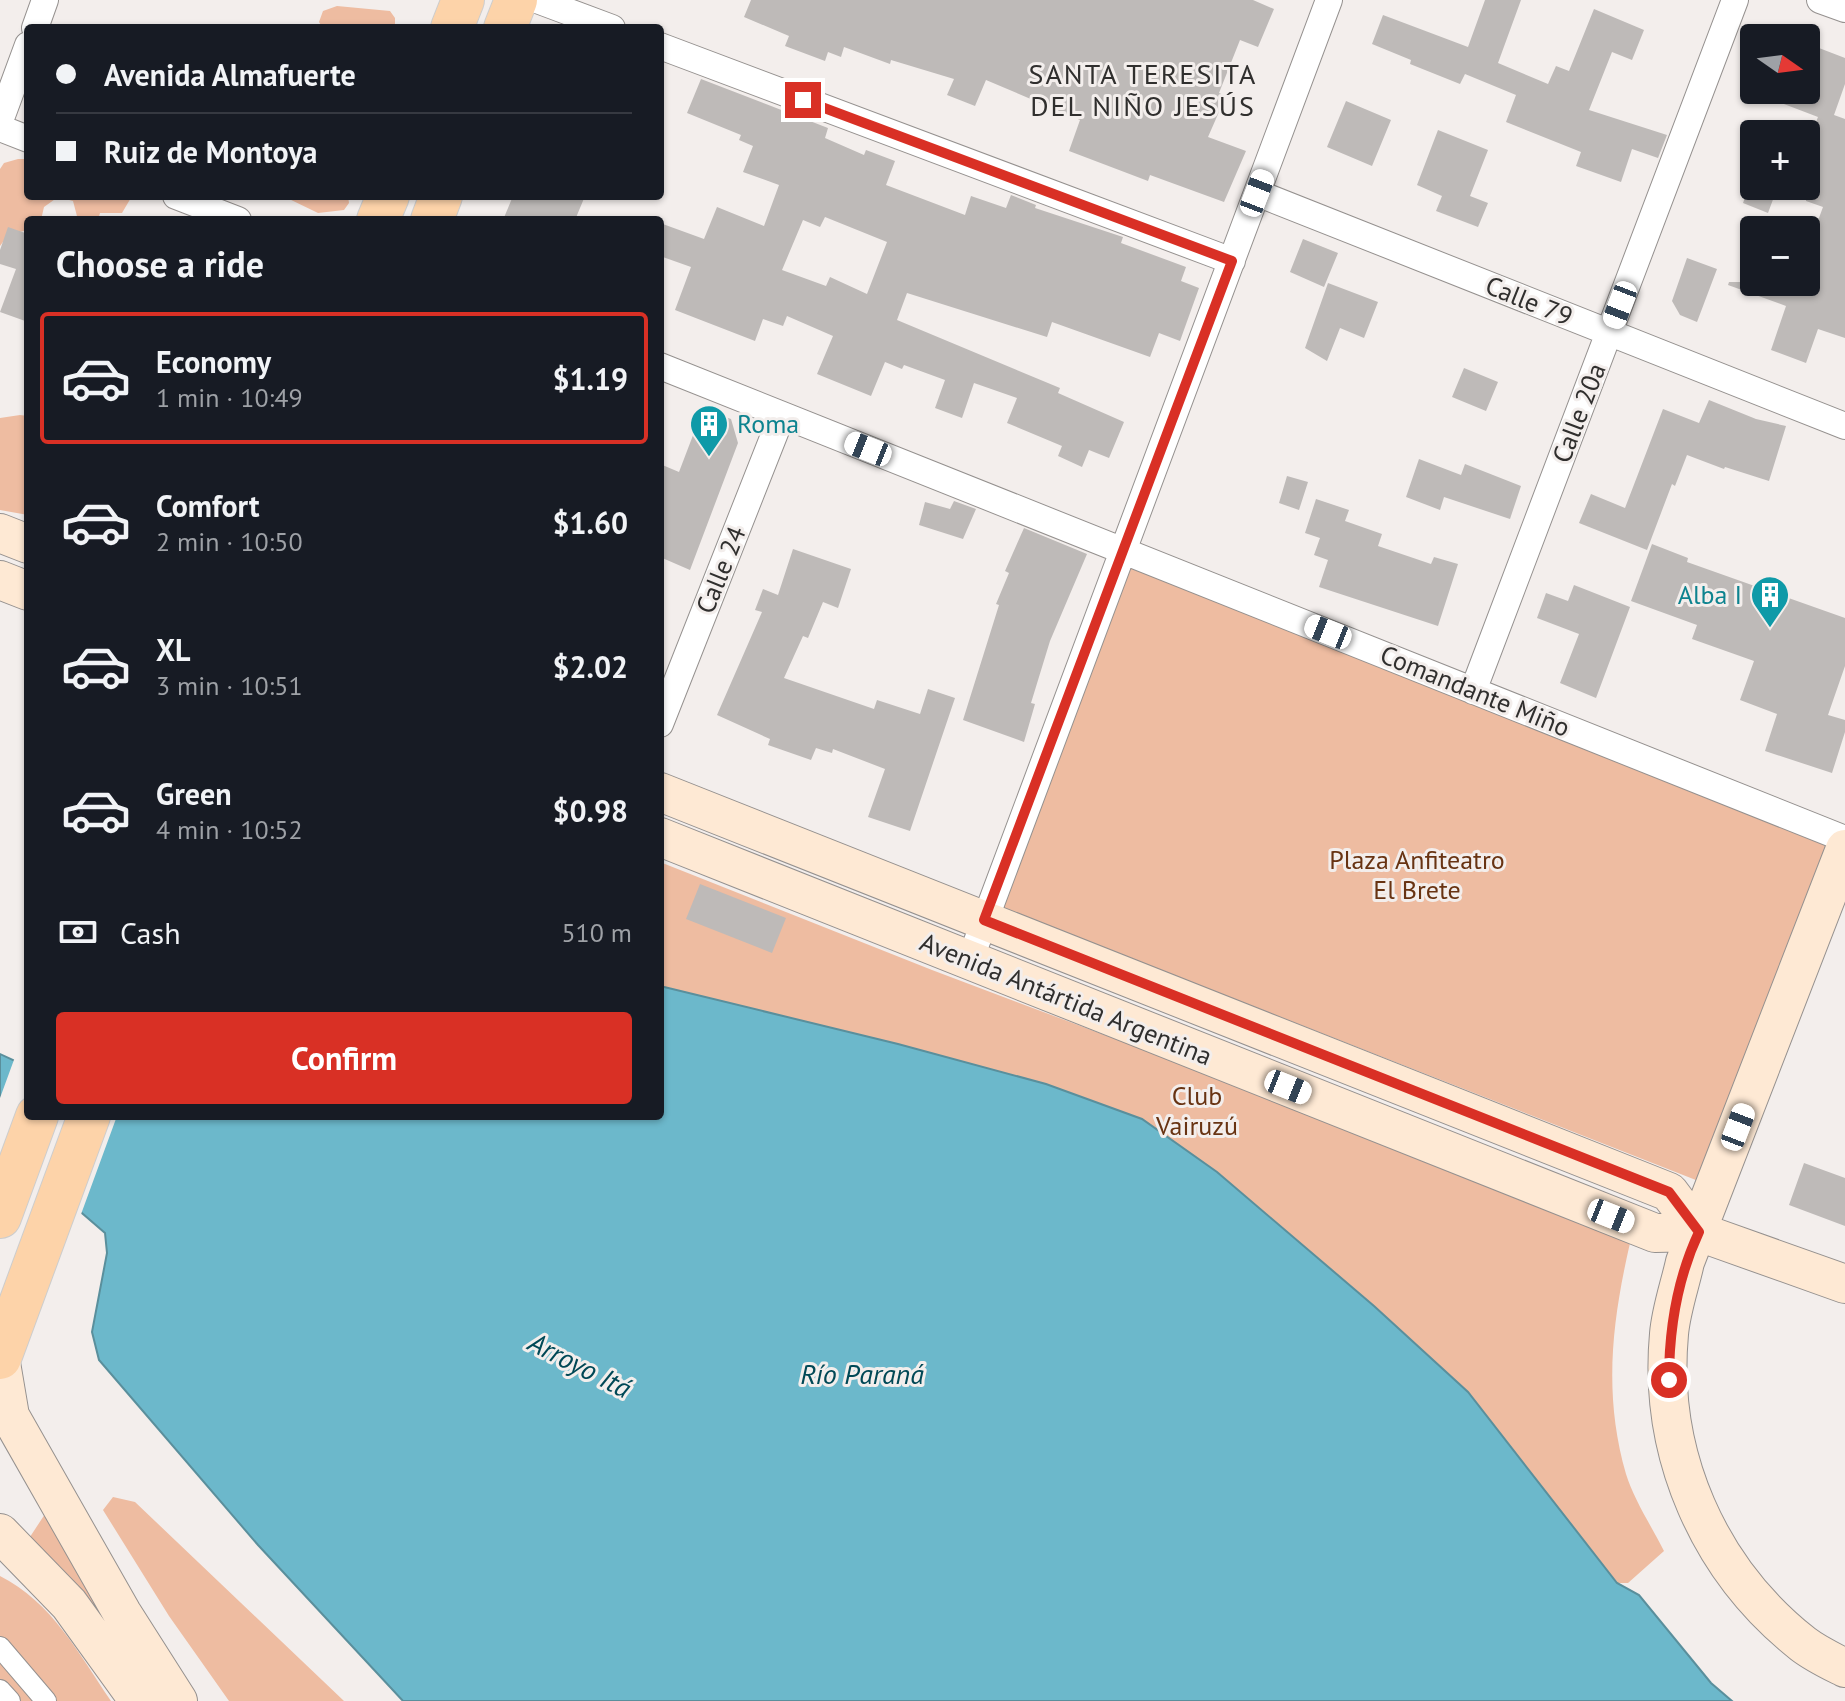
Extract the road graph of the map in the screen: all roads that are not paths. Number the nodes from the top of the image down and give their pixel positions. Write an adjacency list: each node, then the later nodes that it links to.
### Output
1 (45, 0): 9 (street)
2 (463, 0): 10 (main road)
3 (516, 0): 11 (main road)
4 (537, 0): 12 (street)
5 (1329, 0): 18 (street)
6 (1735, 0): 22 (street, Calle 20a)
7 (1820, 0): 8 (street)
8 (1845, 9)
9 (36, 24)
10 (454, 24)
11 (507, 24)
12 (601, 24)
13 (664, 48): 21 (street)
14 (24, 56): 15 (street)
15 (0, 121)
16 (0, 128): 17 (street)
17 (24, 137)
18 (1257, 193): 21 (street); 22 (street, Calle 79)
19 (186, 200): 20 (street)
20 (228, 216)
21 (1232, 261): 28 (street)
22 (1609, 333): 25 (street, Calle 79); 31 (street, Calle 20a)
23 (664, 368): 24 (street, Comandante Miño)
24 (782, 415): 28 (street, Comandante Miño); 32 (street, Calle 24)
25 (1845, 426)
26 (0, 533): 27 (main road)
27 (24, 542)
28 (1123, 551): 31 (street, Comandante Miño); 37 (street)
29 (0, 580): 30 (main road)
30 (24, 589)
31 (1473, 691): 35 (street, Comandante Miño)
32 (664, 714)
33 (664, 794): 37 (main road, Avenida Antártida Argentina)
34 (664, 839): 38 (main road, Avenida Antártida Argentina)
35 (1845, 839)
36 (1845, 849): 42 (main road)
37 (984, 920): 38 (street); 42 (main road, Avenida Antártida Argentina)
38 (970, 960): 42 (main road, Avenida Antártida Argentina)
39 (36, 1120): 41 (main road)
40 (88, 1120): 44 (main road)
41 (0, 1217)
42 (1699, 1232): 43 (main road, Avenida Antártida Argentina); 47 (main road)
43 (1845, 1284)
44 (0, 1357): 52 (main road)
45 (0, 1533): 51 (main road)
46 (0, 1647): 50 (street)
47 (1845, 1668)
48 (0, 1690): 49 (street)
49 (10, 1701)
50 (46, 1701)
51 (139, 1701)
52 (178, 1701)

